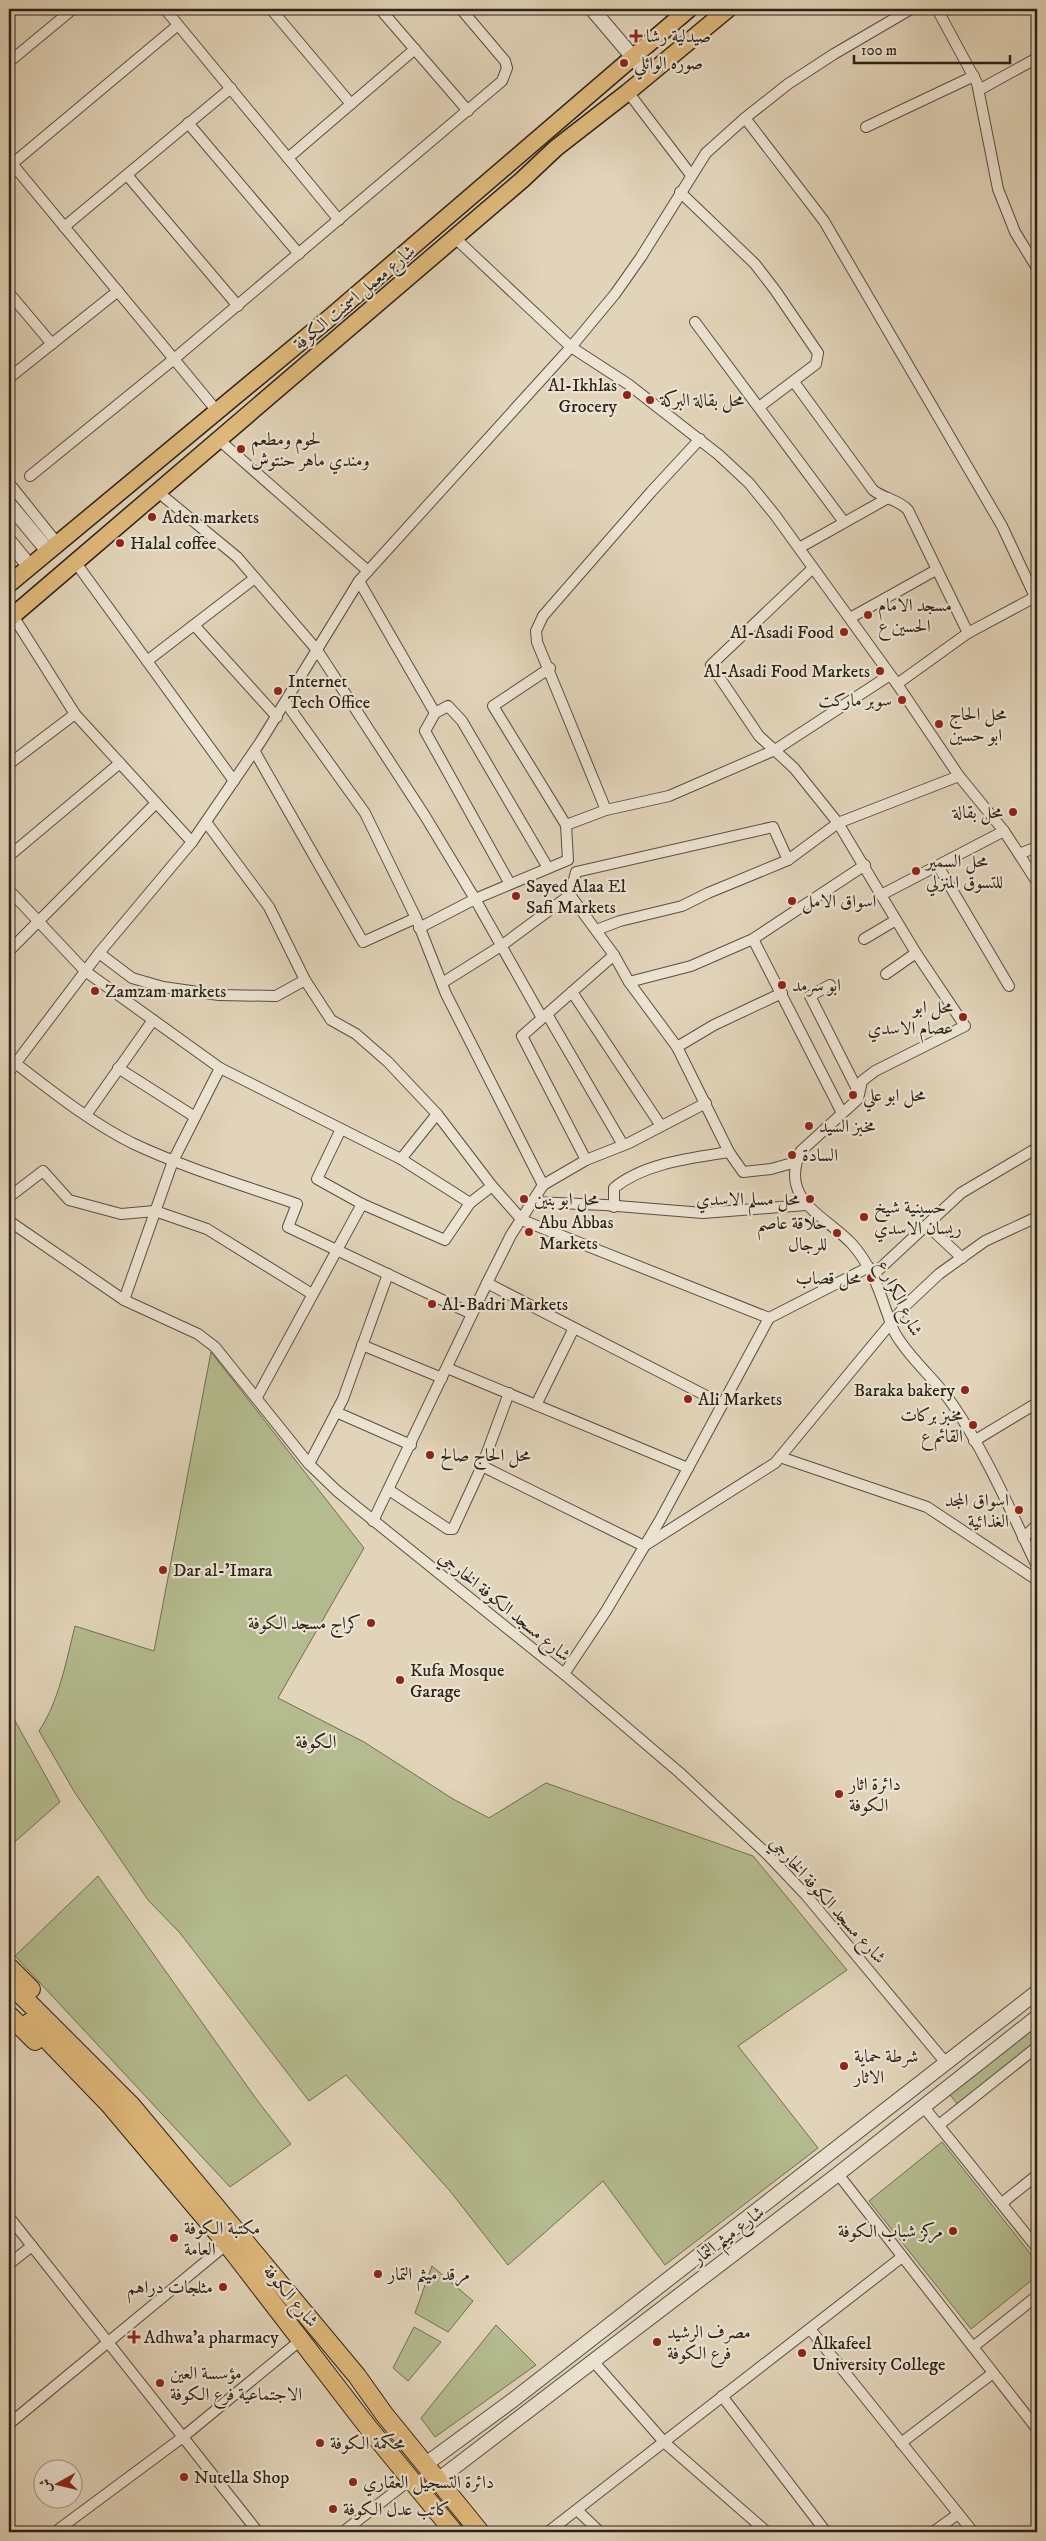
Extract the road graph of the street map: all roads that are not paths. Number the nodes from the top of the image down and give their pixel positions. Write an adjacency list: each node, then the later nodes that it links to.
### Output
1 (73, 9): 15 (street)
2 (165, 9): 11 (street)
3 (271, 9): 21 (street)
4 (380, 9): 12 (street)
5 (461, 9): 22 (street)
6 (592, 9): 13 (street)
7 (728, 9): 16 (main road, شارع معمل اسمنت الكوفة)
8 (911, 9): 23 (street)
9 (937, 9): 17 (street)
10 (686, 10): 13 (main road, شارع معمل اسمنت الكوفة)
11 (178, 25): 18 (street); 27 (street)
12 (414, 49): 21 (street); 22 (street)
13 (634, 56): 16 (street); 46 (main road, شارع معمل اسمنت الكوفة)
14 (1037, 58): 19 (street)
15 (9, 62)
16 (648, 75): 20 (main road, شارع معمل اسمنت الكوفة)
17 (974, 76): 19 (street); 25 (street)
18 (231, 88): 24 (street); 26 (street)
19 (979, 90): 35 (street)
20 (628, 92): 29 (street); 33 (main road, شارع معمل اسمنت الكوفة)
21 (351, 104): 26 (street)
22 (468, 112): 31 (street)
23 (745, 118): 29 (street); 71 (street)
24 (188, 123): 28 (street); 34 (street)
25 (866, 127)
26 (288, 158): 31 (street)
27 (11, 162): 32 (street)
28 (127, 174): 32 (street); 38 (street)
29 (691, 175): 30 (street)
30 (680, 192): 41 (street); 44 (street)
31 (339, 220): 34 (street)
32 (64, 227): 37 (street)
33 (455, 238): 41 (street); 47 (main road, شارع معمل اسمنت الكوفة)
34 (299, 254): 38 (street)
35 (1037, 268)
36 (9, 292): 40 (street)
37 (118, 292): 40 (street); 42 (street)
38 (238, 306): 42 (street)
39 (695, 322): 45 (street)
40 (52, 344): 43 (street)
41 (571, 347): 48 (street); 67 (street)
42 (174, 359): 46 (street); 49 (street)
43 (9, 378)
44 (794, 382): 45 (street); 52 (street)
45 (759, 408): 55 (street)
46 (218, 411): 53 (main road, شارع معمل اسمنت الكوفة)
47 (218, 439): 51 (main road, شارع معمل اسمنت الكوفة); 67 (street)
48 (700, 439): 61 (street); 78 (street)
49 (30, 476)
50 (9, 483): 60 (street)
51 (158, 492): 56 (main road, شارع معمل اسمنت الكوفة); 68 (street)
52 (888, 498): 55 (street); 66 (street)
53 (106, 503): 56 (main road); 58 (main road, شارع معمل اسمنت الكوفة)
54 (9, 504): 57 (street)
55 (844, 522): 61 (street)
56 (122, 523): 62 (main road, شارع معمل اسمنت الكوفة)
57 (29, 528): 59 (street); 60 (street)
58 (71, 532): 60 (main road, شارع معمل اسمنت الكوفة); 62 (main road)
59 (10, 543): 64 (street)
60 (53, 547): 64 (main road, شارع معمل اسمنت الكوفة)
61 (799, 548): 65 (street)
62 (89, 552): 63 (main road, شارع معمل اسمنت الكوفة)
63 (76, 563): 72 (main road, شارع معمل اسمنت الكوفة); 77 (street)
64 (30, 566): 69 (main road, شارع معمل اسمنت الكوفة)
65 (813, 568): 73 (street); 84 (street)
66 (936, 570): 73 (street); 75 (street)
67 (368, 571): 70 (street)
68 (255, 578): 74 (street); 76 (street)
69 (10, 580)
70 (359, 581): 76 (street); 81 (street)
71 (1036, 599): 75 (street)
72 (11, 617): 82 (street)
73 (850, 618): 79 (street)
74 (194, 626): 77 (street); 83 (street)
75 (968, 633): 79 (street)
76 (317, 650): 80 (street); 111 (street)
77 (147, 661): 89 (street)
78 (550, 668): 91 (street); 94 (street)
79 (893, 679): 84 (street); 88 (street)
80 (286, 703): 83 (street); 114 (street)
81 (435, 713): 104 (street); 107 (street)
82 (75, 714): 86 (street); 87 (street)
83 (276, 717): 85 (street)
84 (775, 750): 91 (street); 93 (street)
85 (254, 752): 89 (street); 114 (street)
86 (120, 763): 90 (street); 99 (street)
87 (9, 764)
88 (959, 776): 93 (street); 95 (street)
89 (234, 781): 92 (street)
90 (156, 803): 96 (street); 113 (street)
91 (606, 810): 94 (street)
92 (206, 822): 96 (street); 125 (street)
93 (838, 822): 101 (street); 102 (street)
94 (566, 825): 100 (street)
95 (1004, 831): 98 (street); 103 (street)
96 (192, 842): 120 (street)
97 (1037, 847): 98 (street)
98 (1019, 854): 106 (street)
99 (9, 856)
100 (568, 860): 104 (street); 105 (street)
101 (788, 860): 105 (street); 115 (street)
102 (865, 865): 110 (street); 116 (street)
103 (938, 866): 110 (street); 129 (street)
104 (548, 868): 107 (street)
105 (576, 872): 109 (street)
106 (1037, 882)
107 (510, 884): 111 (street)
108 (9, 890): 113 (street)
109 (570, 895): 115 (street); 118 (street)
110 (881, 895): 112 (street)
111 (475, 899): 114 (street); 118 (street)
112 (896, 920): 117 (street); 121 (street)
113 (38, 922): 119 (street); 123 (street)
114 (418, 923): 127 (street)
115 (596, 930): 122 (street)
116 (753, 939): 126 (street); 131 (street)
117 (864, 939)
118 (501, 946): 127 (street); 132 (street)
119 (9, 951)
120 (99, 953): 123 (street); 125 (street)
121 (916, 953): 124 (street); 139 (street)
122 (614, 955): 126 (street); 130 (street)
123 (85, 971): 133 (street); 135 (street)
124 (886, 974)
125 (305, 980): 142 (street)
126 (629, 982): 134 (street)
127 (442, 983): 154 (street)
128 (830, 984): 139 (street)
129 (1009, 986)
130 (572, 992): 132 (street); 145 (street)
131 (782, 993): 134 (street); 141 (street)
132 (544, 1016): 147 (street); 151 (street)
133 (152, 1020): 136 (street); 137 (street)
134 (677, 1047): 140 (street)
135 (15, 1063): 138 (street); 143 (street)
136 (118, 1068): 143 (street); 144 (street)
137 (220, 1068): 144 (street); 146 (street)
138 (9, 1072)
139 (858, 1091): 141 (street)
140 (706, 1103): 145 (street); 149 (street)
141 (842, 1113): 153 (street)
142 (438, 1114): 150 (street); 155 (street)
143 (86, 1115): 152 (street)
144 (195, 1117): 152 (street)
145 (661, 1126): 147 (street)
146 (341, 1129): 150 (street); 159 (street)
147 (623, 1145): 151 (street)
148 (1037, 1148): 166 (street)
149 (730, 1152): 153 (street); 161 (street)
150 (401, 1159): 158 (street)
151 (586, 1160): 154 (street)
152 (173, 1161): 162 (street); 167 (street)
153 (796, 1162): 160 (street)
154 (543, 1185): 157 (street)
155 (492, 1186): 158 (street); 164 (street)
156 (9, 1197): 162 (street)
157 (534, 1202): 161 (street); 164 (street)
158 (470, 1203): 159 (street)
159 (362, 1204): 167 (street)
160 (806, 1206): 161 (street); 169 (street, شارع الكرار ع)
161 (614, 1207)
162 (155, 1211): 172 (street); 173 (street)
163 (1037, 1217): 168 (street)
164 (522, 1220): 171 (street); 175 (street)
165 (9, 1221): 173 (street, شارع مسجد الكوفة الخارجي)
166 (927, 1225): 168 (street); 169 (street)
167 (336, 1250): 170 (street); 172 (street)
168 (962, 1258): 176 (street)
169 (871, 1271): 175 (street); 176 (street, شارع الكرار ع)
170 (388, 1274): 174 (street); 178 (street)
171 (486, 1284): 174 (street); 177 (street)
172 (312, 1294): 182 (street)
173 (124, 1300): 182 (street, شارع مسجد الكوفة الخارجي)
174 (472, 1314): 179 (street)
175 (769, 1318): 184 (street)
176 (891, 1325): 187 (street, شارع الكرار ع); 189 (street)
177 (574, 1328): 184 (street); 185 (street)
178 (362, 1344): 180 (street); 186 (street)
179 (447, 1368): 180 (street); 181 (street)
180 (442, 1378): 188 (street)
181 (509, 1393): 185 (street); 191 (street)
182 (257, 1397): 190 (street, شارع مسجد الكوفة الخارجي)
183 (1037, 1403): 187 (street)
184 (722, 1404): 192 (street)
185 (536, 1405): 192 (street)
186 (336, 1412): 188 (street); 190 (street)
187 (974, 1441): 196 (street, شارع الكرار ع)
188 (411, 1445): 193 (street)
189 (780, 1457): 197 (street); 199 (street)
190 (309, 1464): 194 (street, شارع مسجد الكوفة الخارجي)
191 (482, 1466): 193 (street); 197 (street)
192 (688, 1468): 197 (street)
193 (389, 1490): 194 (street)
194 (374, 1521): 200 (street, شارع مسجد الكوفة الخارجي)
195 (1037, 1525): 196 (street)
196 (1023, 1538): 198 (street, شارع الكرار ع)
197 (644, 1546): 200 (street)
198 (1037, 1566)
199 (1037, 1580)
200 (564, 1674): 208 (street, شارع مسجد الكوفة الخارجي)
201 (9, 1967): 209 (highway)
202 (9, 1984): 209 (highway, شارع الكوفة)
203 (1037, 1992): 208 (street, شارع ميثم التمار)
204 (9, 2000): 209 (highway, شارع الكوفة)
205 (9, 2015): 209 (highway)
206 (1037, 2017): 210 (street, شارع ميثم التمار)
207 (1037, 2047): 211 (street)
208 (946, 2063): 221 (street, شارع ميثم التمار)
209 (113, 2097): 216 (highway, شارع الكوفة); 230 (highway, شارع الكوفة)
210 (923, 2106): 211 (street); 212 (street, شارع ميثم التمار)
211 (939, 2125): 214 (street)
212 (838, 2174): 219 (street); 222 (street, شارع ميثم التمار)
213 (1037, 2175): 214 (street)
214 (1002, 2203): 218 (street)
215 (9, 2217): 217 (street)
216 (227, 2244): 225 (highway, شارع الكوفة); 226 (street)
217 (32, 2246): 220 (street); 226 (street)
218 (1037, 2248)
219 (902, 2257): 224 (street); 227 (street)
220 (9, 2264)
221 (685, 2265): 222 (street); 240 (street, شارع ميثم التمار)
222 (697, 2281): 228 (street, شارع ميثم التمار)
223 (1037, 2296): 227 (street)
224 (810, 2329): 232 (street); 239 (street)
225 (302, 2339): 231 (highway, شارع الكوفة); 237 (street)
226 (107, 2341): 234 (street); 237 (street)
227 (973, 2347): 229 (street)
228 (593, 2361): 238 (street); 242 (street, شارع ميثم التمار)
229 (994, 2373): 236 (street); 239 (street)
230 (357, 2376): 231 (highway); 233 (highway, شارع الكوفة)
231 (340, 2389): 235 (highway, شارع الكوفة)
232 (722, 2396): 238 (street); 254 (street)
233 (384, 2414): 235 (highway); 240 (highway, شارع الكوفة)
234 (9, 2424)
235 (367, 2426): 241 (highway, شارع الكوفة)
236 (1037, 2429)
237 (183, 2437): 245 (street); 247 (street)
238 (665, 2443): 243 (street); 253 (street)
239 (901, 2443): 244 (street)
240 (426, 2464): 242 (highway, شارع الكوفة)
241 (411, 2479): 248 (street); 249 (highway, شارع الكوفة)
242 (438, 2479): 250 (highway, شارع الكوفة)
243 (577, 2510): 251 (street); 252 (street)
244 (958, 2514): 255 (street); 256 (street)
245 (69, 2528): 246 (street)
246 (55, 2532)
247 (258, 2532)
248 (343, 2532)
249 (454, 2532)
250 (480, 2532)
251 (548, 2532)
252 (600, 2532)
253 (767, 2532)
254 (826, 2532)
255 (933, 2532)
256 (973, 2532)

